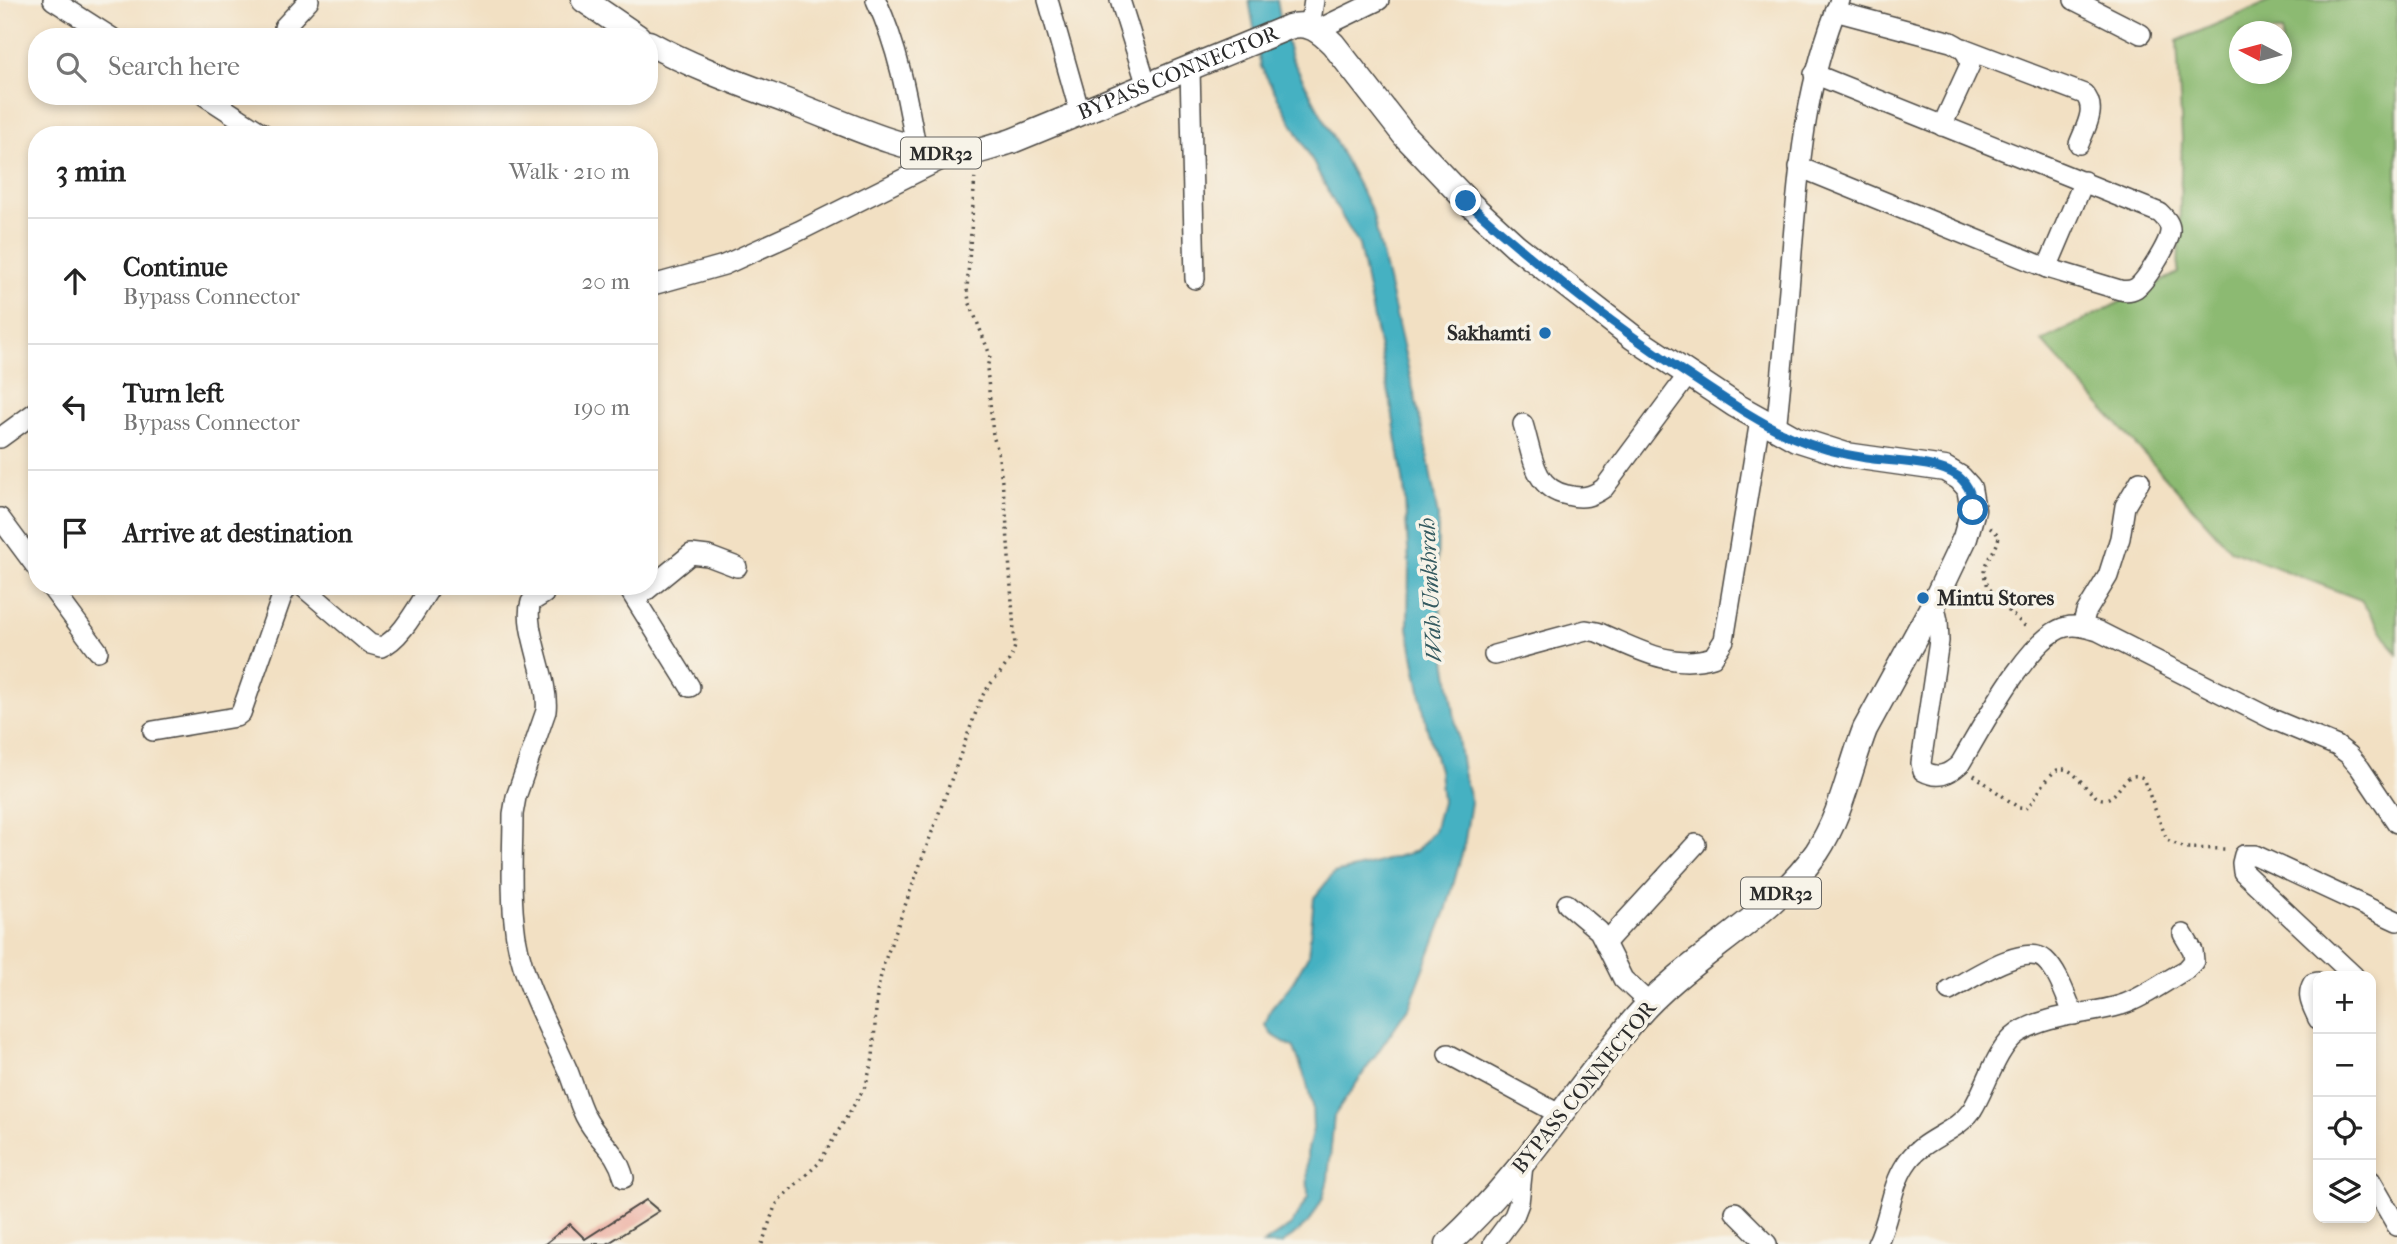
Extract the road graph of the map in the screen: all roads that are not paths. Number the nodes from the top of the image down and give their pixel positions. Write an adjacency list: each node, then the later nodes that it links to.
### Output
1 (53, 0): 13 (street)
2 (309, 0): 11 (street)
3 (584, 0): 14 (main road)
4 (876, 0): 26 (street)
5 (1048, 0): 22 (street)
6 (1120, 0): 20 (street)
7 (1314, 0): 12 (street)
8 (1379, 0): 12 (street)
9 (2074, 0): 15 (street)
10 (1837, 6): 17 (street); 19 (street)
11 (284, 27)
12 (1304, 27): 18 (main road, BYPASS CONNECTOR / MDR32); 33 (main road, BYPASS CONNECTOR / MDR32)
13 (97, 28)
14 (625, 28)
15 (2141, 34)
16 (658, 48): 26 (main road, BYPASS CONNECTOR / MDR32)
17 (1963, 48): 24 (street); 25 (street)
18 (1190, 69): 20 (main road, BYPASS CONNECTOR / MDR32); 31 (street)
19 (1814, 74): 24 (street); 28 (street)
20 (1147, 86): 22 (main road, BYPASS CONNECTOR / MDR32)
21 (219, 105): 23 (street)
22 (1080, 113): 27 (main road, BYPASS CONNECTOR / MDR32)
23 (251, 126)
24 (1942, 126): 29 (street)
25 (2079, 144)
26 (916, 147): 27 (main road, BYPASS CONNECTOR / MDR32)
27 (951, 155): 32 (street)
28 (1799, 167): 30 (street); 36 (street)
29 (2084, 181): 30 (street); 30 (street)
30 (2047, 268)
31 (1195, 279)
32 (658, 283)
33 (1688, 375): 35 (street); 36 (main road, BYPASS CONNECTOR / MDR32)
34 (28, 418): 37 (street)
35 (1523, 424)
36 (1768, 425): 49 (main road, BYPASS CONNECTOR / MDR32); 52 (street)
37 (0, 438)
38 (2140, 481): 50 (street)
39 (0, 518): 40 (street)
40 (28, 556)
41 (737, 567): 42 (street)
42 (658, 575)
43 (57, 595): 51 (street)
44 (283, 595): 54 (street)
45 (312, 595): 46 (street)
46 (425, 595)
47 (542, 595): 70 (street)
48 (633, 595): 53 (street)
49 (1934, 603): 50 (street); 64 (main road, BYPASS CONNECTOR / MDR32)
50 (2082, 626): 55 (street)
51 (98, 651)
52 (1494, 655)
53 (690, 687)
54 (153, 731)
55 (2397, 823)
56 (1696, 844): 60 (street)
57 (1567, 904): 60 (street)
58 (2397, 921): 61 (street)
59 (2183, 934): 66 (street)
60 (1606, 942): 64 (street)
61 (2349, 971)
62 (2313, 984): 65 (street)
63 (1949, 991): 66 (street)
64 (1649, 1003): 68 (main road, BYPASS CONNECTOR / MDR32)
65 (2313, 1008)
66 (2074, 1015): 77 (street)
67 (1448, 1054): 68 (street)
68 (1561, 1115): 69 (main road, BYPASS CONNECTOR / MDR32)
69 (1523, 1165): 74 (main road, BYPASS CONNECTOR / MDR32); 75 (street)
70 (624, 1178)
71 (2376, 1190): 73 (street)
72 (1735, 1212): 76 (street)
73 (2397, 1226)
74 (1448, 1244)
75 (1493, 1244)
76 (1767, 1244)
77 (1877, 1244)

